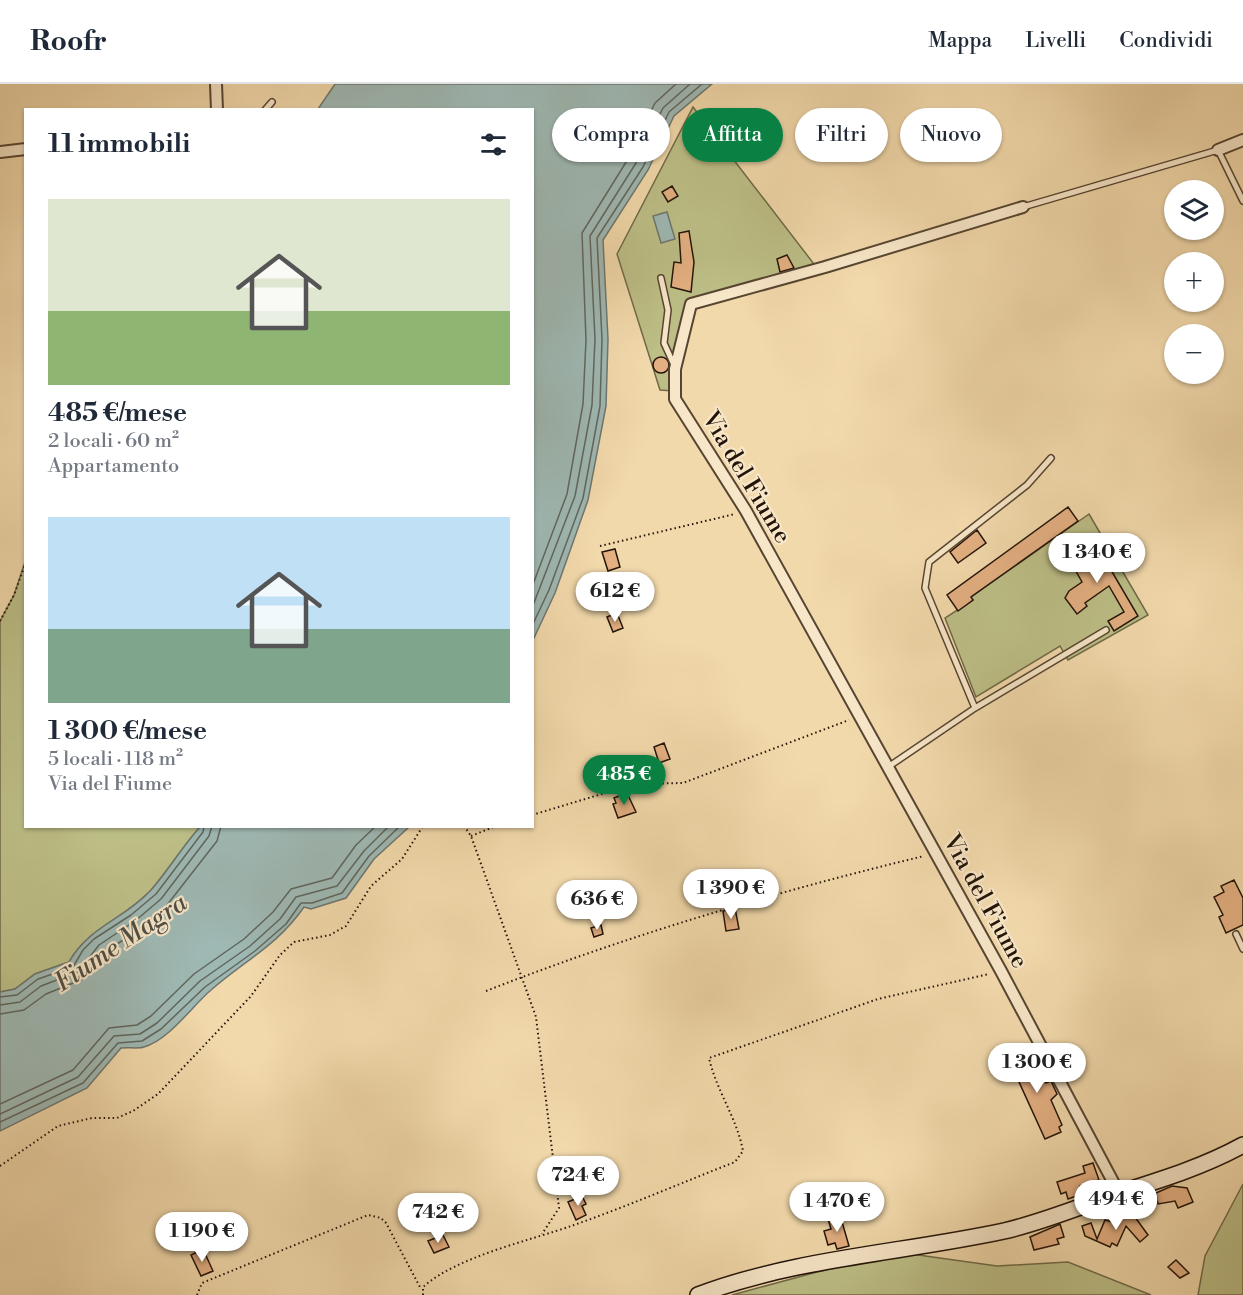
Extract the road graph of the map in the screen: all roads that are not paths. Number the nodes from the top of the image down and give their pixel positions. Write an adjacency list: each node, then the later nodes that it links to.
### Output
1 (216, 84): 3 (street)
2 (272, 102): 4 (lane)
3 (217, 108)
4 (267, 108)
5 (1243, 140): 7 (street)
6 (24, 149): 8 (street)
7 (1218, 150): 9 (lane); 10 (lane, Via del Fiume)
8 (0, 152)
9 (1243, 201)
10 (1023, 207): 12 (street, Via del Fiume)
11 (661, 278): 12 (lane)
12 (675, 369): 16 (street, Via del Fiume)
13 (1051, 458): 15 (lane)
14 (1106, 630): 15 (lane)
15 (975, 708): 16 (lane)
16 (888, 767): 20 (street, Via del Fiume)
17 (1236, 934): 18 (lane)
18 (1243, 949)
19 (1243, 1145): 20 (main road)
20 (1119, 1193): 21 (main road)
21 (698, 1295)

